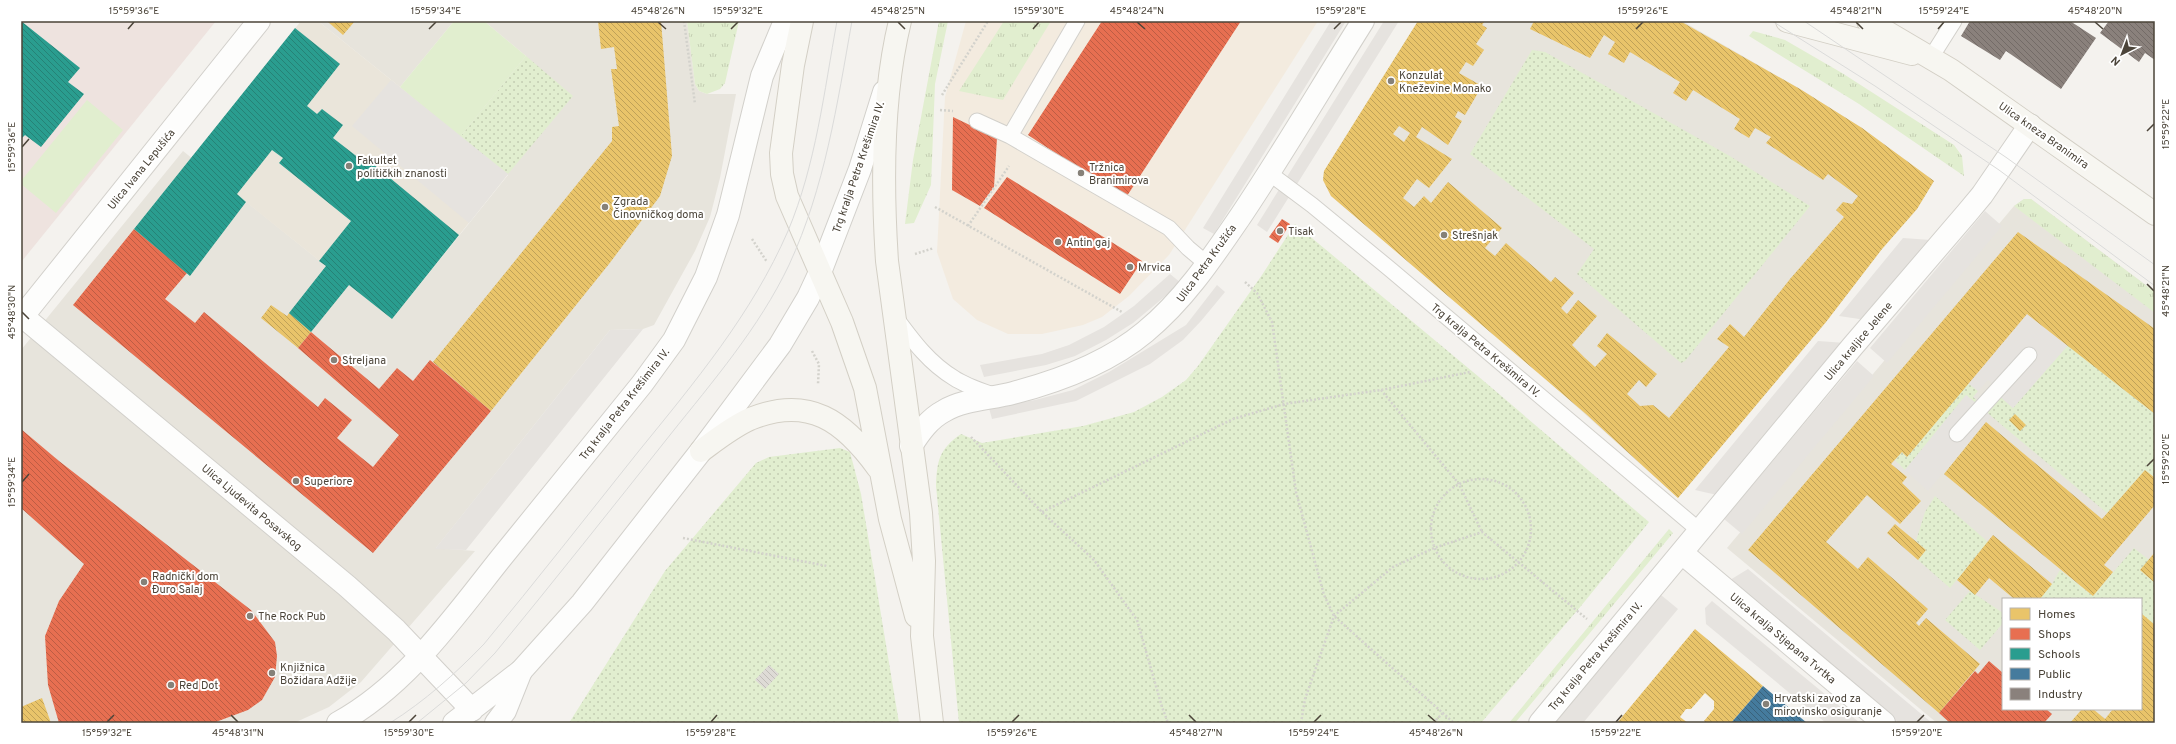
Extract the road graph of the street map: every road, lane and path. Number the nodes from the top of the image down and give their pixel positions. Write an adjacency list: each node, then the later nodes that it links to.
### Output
1 (259, 21): 32 (street, Ulica Ivana Lepušića)
2 (684, 21): 15 (path)
3 (784, 21): 57 (street, Trg kralja Petra Krešimira IV.)
4 (802, 21): 28 (main road, Trg kralja Petra Krešimira IV.)
5 (900, 21): 13 (main road, Trg kralja Petra Krešimira IV.)
6 (988, 21): 14 (path)
7 (1077, 21): 18 (lane)
8 (1363, 21): 19 (street, Ulica Petra Kružića)
9 (1787, 21): 12 (main road, Ulica kneza Branimira)
10 (1868, 21): 12 (main road, Ulica kneza Branimira)
11 (1954, 21): 12 (lane)
12 (1930, 59): 17 (main road, Ulica kneza Branimira)
13 (892, 64): 28 (street, Trg kralja Petra Krešimira IV.); 31 (main road, Trg kralja Petra Krešimira IV.)
14 (942, 94)
15 (695, 104)
16 (977, 121): 18 (lane)
17 (2030, 125): 21 (main road, Ulica kneza Branimira); 47 (street, Ulica kraljice Jelene)
18 (1017, 140): 22 (path); 27 (lane)
19 (1269, 173): 27 (street, Ulica Petra Kružića); 47 (lane, Trg kralja Petra Krešimira IV.)
20 (935, 207): 22 (path)
21 (2155, 214)
22 (968, 226): 30 (path)
23 (747, 233): 26 (path)
24 (934, 248): 25 (path)
25 (907, 256)
26 (767, 262)
27 (1207, 264): 38 (street, Ulica Petra Kružića)
28 (821, 270): 43 (street, Trg kralja Petra Krešimira IV.); 44 (main road, Trg kralja Petra Krešimira IV.)
29 (1245, 282): 39 (path)
30 (1122, 312)
31 (894, 315): 38 (lane); 42 (main road, Trg kralja Petra Krešimira IV.)
32 (22, 316): 57 (street, Ulica Ljudevita Posavskog)
33 (808, 345): 36 (path)
34 (2029, 354): 40 (lane)
35 (1473, 371): 37 (path)
36 (818, 390)
37 (1381, 390): 39 (path); 45 (path)
38 (997, 397): 42 (street, Ulica Petra Kružića)
39 (1284, 404): 46 (path); 54 (path)
40 (1957, 434)
41 (971, 437): 46 (path)
42 (911, 446): 56 (main road, Trg kralja Petra Krešimira IV.)
43 (701, 451): 44 (main road); 58 (street, Trg kralja Petra Krešimira IV.)
44 (881, 472): 56 (main road, Trg kralja Petra Krešimira IV.)
45 (1459, 484): 48 (path); 50 (path); 52 (path)
46 (1042, 512): 65 (path)
47 (1700, 531): 51 (street, Ulica kraljice Jelene)
48 (1482, 532): 50 (path); 52 (path)
49 (683, 538): 53 (path)
50 (1434, 548): 52 (path); 54 (path)
51 (1682, 553): 69 (street, Trg kralja Petra Krešimira IV.); 70 (street, Ulica kralja Stjepana Tvrtka)
52 (1518, 563): 55 (path)
53 (826, 566)
54 (1334, 616): 60 (path); 66 (path)
55 (1586, 619)
56 (922, 636): 64 (main road, Trg kralja Petra Krešimira IV.)
57 (420, 656): 59 (street, Ulica Ljudevita Posavskog); 61 (street, Trg kralja Petra Krešimira IV.)
58 (521, 671): 59 (street, Trg kralja Petra Krešimira IV.); 63 (street)
59 (472, 710): 62 (street, Trg kralja Petra Krešimira IV.)
60 (1444, 712): 67 (path); 68 (path)
61 (338, 723)
62 (454, 723)
63 (496, 723)
64 (932, 723)
65 (1168, 723)
66 (1301, 723)
67 (1433, 723)
68 (1454, 723)
69 (1540, 723)
70 (1884, 723)

